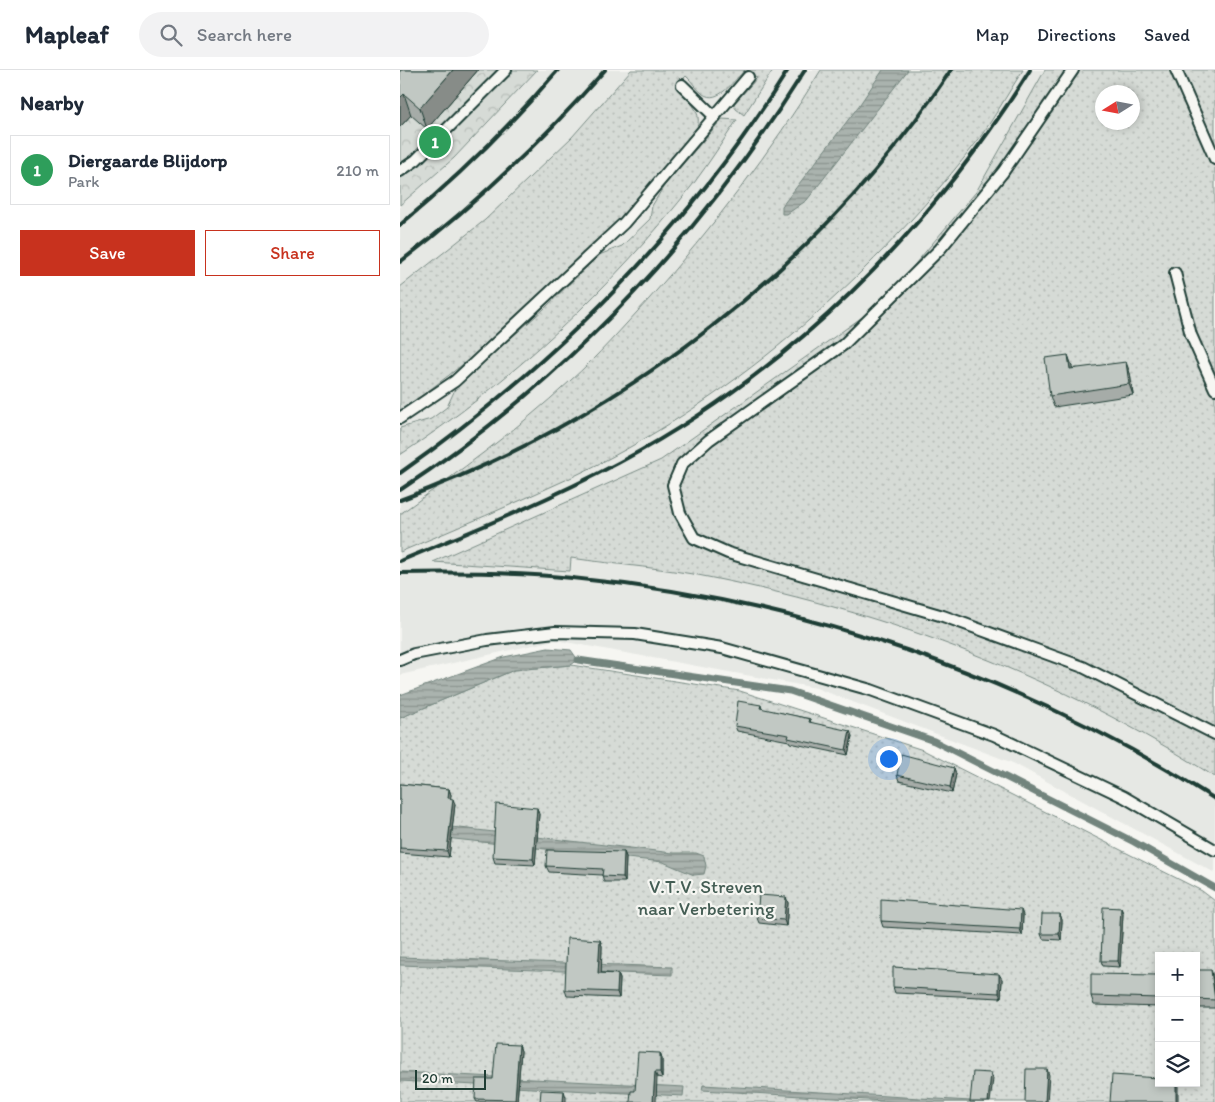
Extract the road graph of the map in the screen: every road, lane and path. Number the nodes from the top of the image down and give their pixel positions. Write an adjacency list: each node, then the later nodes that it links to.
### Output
1 (506, 70): 8 (lane)
2 (1072, 70): 13 (lane)
3 (1176, 70): 7 (lane)
4 (748, 77): 6 (lane)
5 (682, 85): 6 (lane)
6 (715, 116): 11 (lane)
7 (1215, 159)
8 (400, 172)
9 (1174, 273): 10 (lane)
10 (1215, 389)
11 (400, 418)
12 (400, 660): 14 (lane)
13 (1215, 734)
14 (1215, 850)

